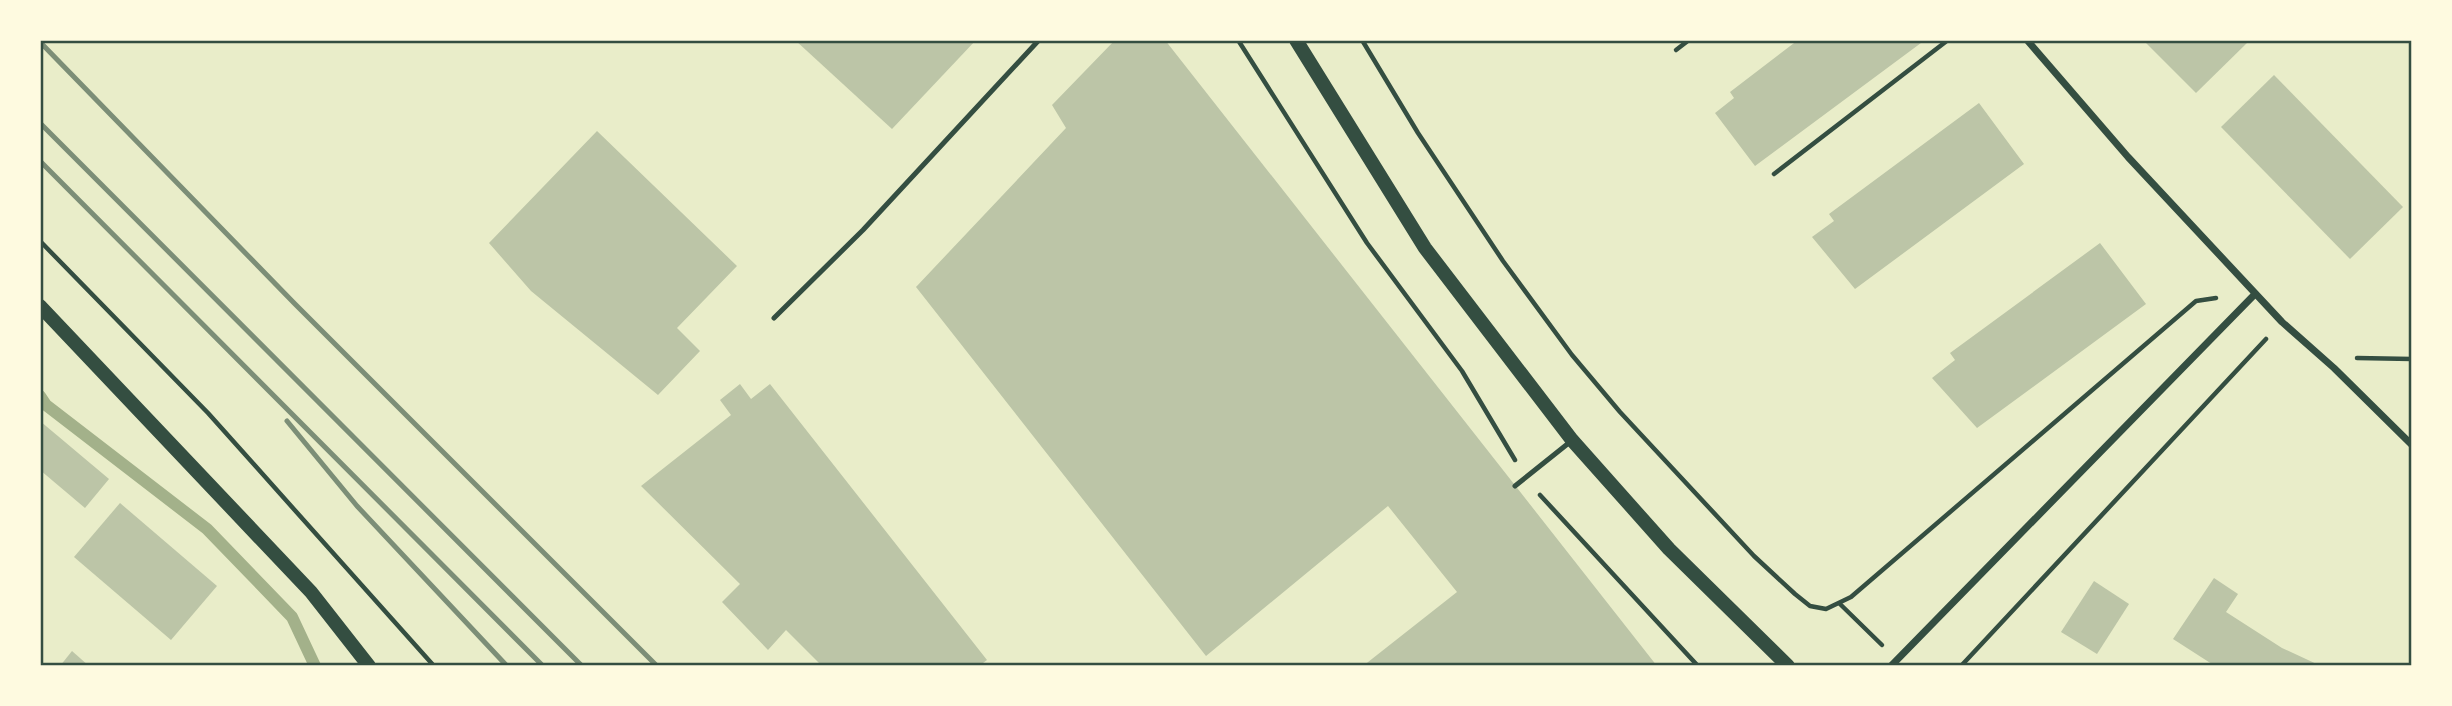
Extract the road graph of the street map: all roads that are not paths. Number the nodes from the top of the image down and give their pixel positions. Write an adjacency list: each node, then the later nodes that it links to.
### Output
1 (1039, 40): 6 (lane)
2 (1297, 40): 7 (main road)
3 (2027, 40): 4 (street)
4 (2255, 294): 8 (street); 10 (street)
5 (40, 306): 11 (main road)
6 (774, 318)
7 (1572, 440): 9 (lane); 12 (main road)
8 (2412, 445)
9 (1515, 486)
10 (1894, 663)
11 (369, 666)
12 (1788, 666)

